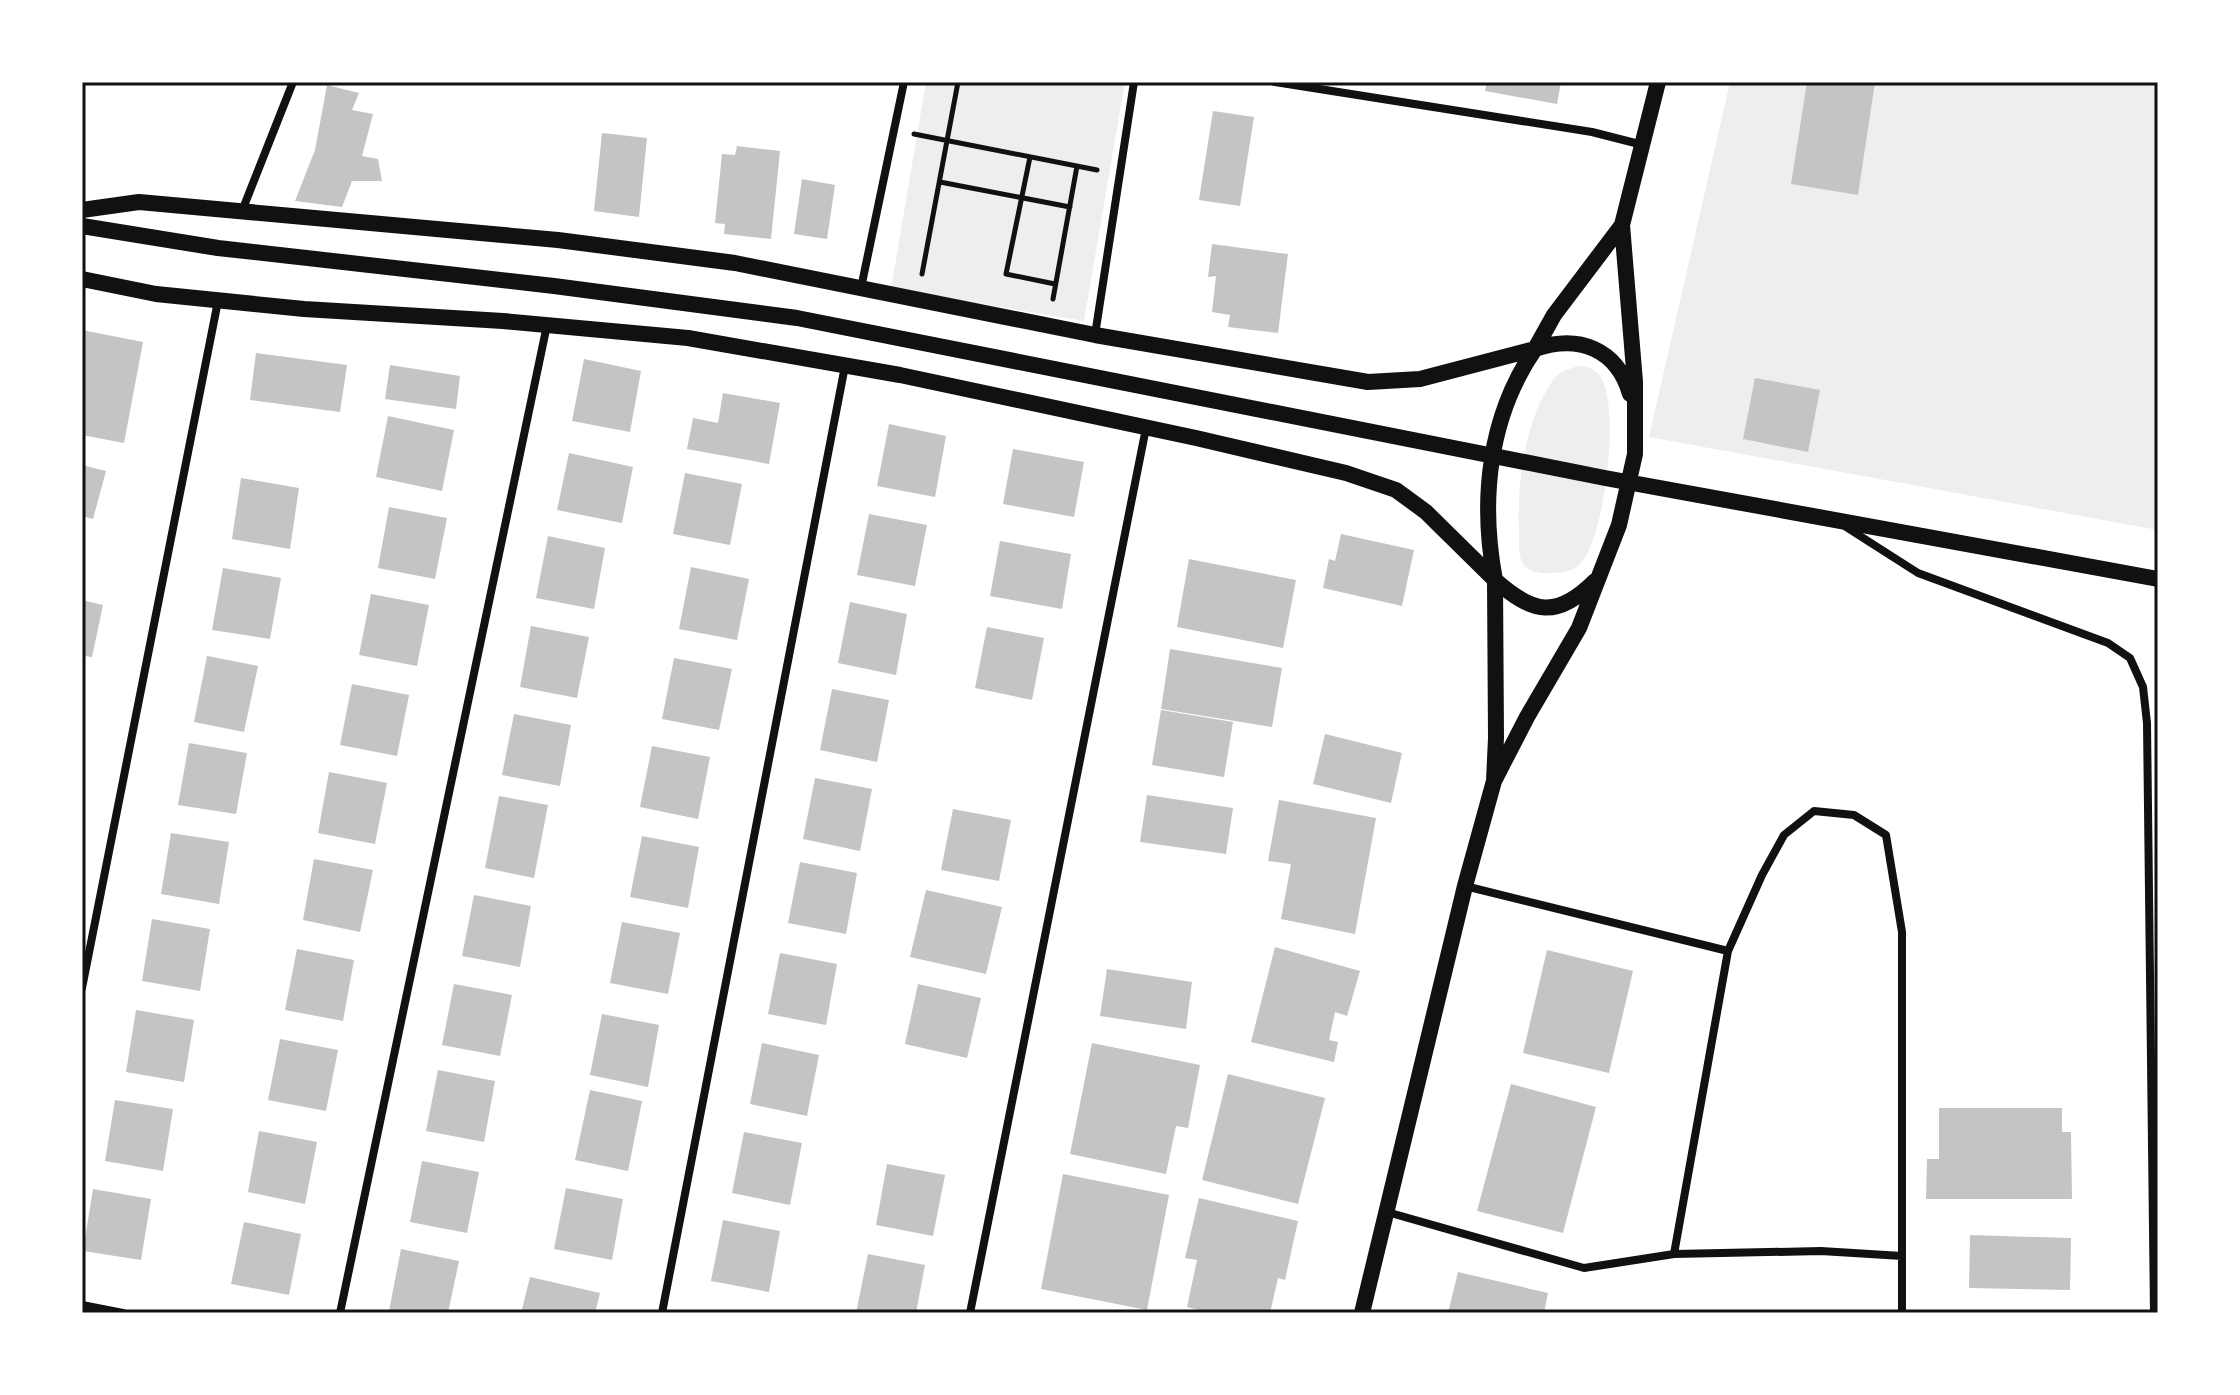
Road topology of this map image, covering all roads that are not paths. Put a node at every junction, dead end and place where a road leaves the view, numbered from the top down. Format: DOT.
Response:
graph roads {
  1 [pos="293,82"];
  2 [pos="904,82"];
  3 [pos="1134,82"];
  4 [pos="1275,82"];
  5 [pos="1658,82"];
  6 [pos="1643,145"];
  7 [pos="82,210"];
  8 [pos="241,212"];
  9 [pos="1622,225"];
  10 [pos="82,226"];
  11 [pos="82,279"];
  12 [pos="861,288"];
  13 [pos="218,300"];
  14 [pos="547,325"];
  15 [pos="1095,335"];
  16 [pos="1535,349"];
  17 [pos="845,366"];
  18 [pos="1635,411"];
  19 [pos="1146,428"];
  20 [pos="1831,518"];
  21 [pos="1599,577"];
  22 [pos="2158,579"];
  23 [pos="1495,580"];
  24 [pos="1494,781"];
  25 [pos="1465,886"];
  26 [pos="1728,951"];
  27 [pos="82,988"];
  28 [pos="1387,1212"];
  29 [pos="1674,1254"];
  30 [pos="1902,1256"];
  31 [pos="82,1305"];
  32 [pos="123,1313"];
  33 [pos="340,1313"];
  34 [pos="662,1313"];
  35 [pos="970,1313"];
  36 [pos="1362,1313"];
  37 [pos="1902,1313"];
  38 [pos="2154,1313"];
  1 -- 8 [label="street"];
  2 -- 12 [label="street"];
  3 -- 15 [label="street"];
  4 -- 6 [label="street"];
  5 -- 6 [label="main road"];
  6 -- 9 [label="main road"];
  7 -- 8 [label="main road"];
  8 -- 12 [label="main road"];
  9 -- 16 [label="main road"];
  9 -- 18 [label="main road"];
  10 -- 20 [label="main road"];
  11 -- 13 [label="main road"];
  12 -- 15 [label="main road"];
  13 -- 14 [label="main road"];
  13 -- 27 [label="street"];
  14 -- 17 [label="main road"];
  14 -- 33 [label="street"];
  15 -- 16 [label="main road"];
  16 -- 18 [label="main road"];
  16 -- 23 [label="main road"];
  17 -- 19 [label="main road"];
  17 -- 34 [label="street"];
  18 -- 21 [label="main road"];
  19 -- 23 [label="main road"];
  19 -- 35 [label="street"];
  20 -- 22 [label="main road"];
  20 -- 38 [label="street"];
  21 -- 23 [label="main road"];
  21 -- 24 [label="main road"];
  23 -- 24 [label="main road"];
  24 -- 25 [label="main road"];
  25 -- 26 [label="street"];
  25 -- 28 [label="main road"];
  26 -- 29 [label="street"];
  26 -- 30 [label="street"];
  28 -- 29 [label="street"];
  28 -- 36 [label="main road"];
  29 -- 30 [label="street"];
  30 -- 37 [label="street"];
  31 -- 32 [label="street"];
}
